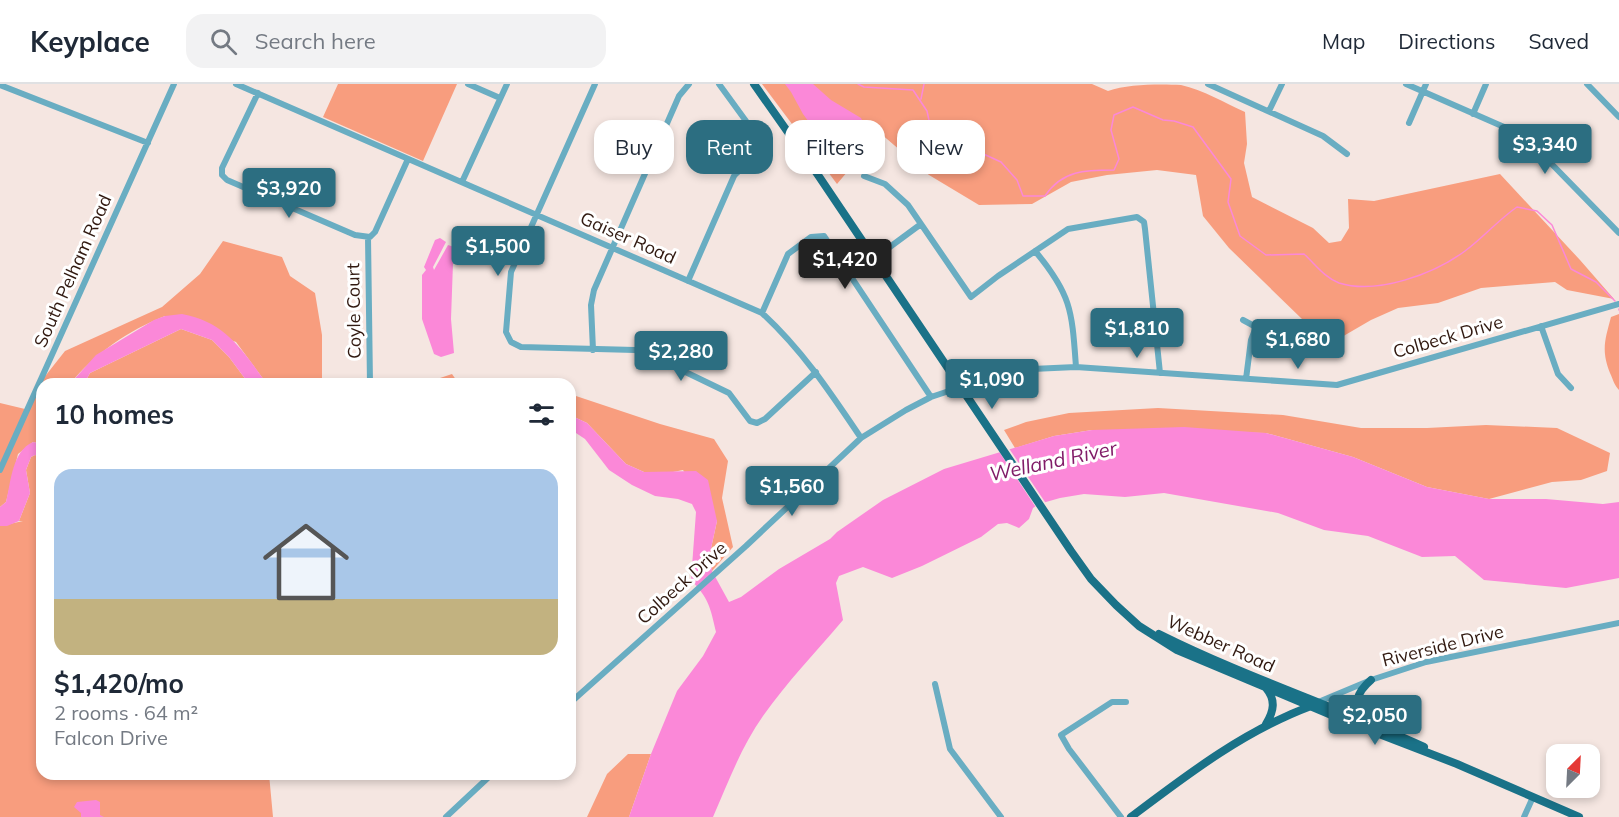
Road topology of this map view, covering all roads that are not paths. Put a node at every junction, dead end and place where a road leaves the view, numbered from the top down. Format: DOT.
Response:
graph roads {
  1 [pos="0,84"];
  2 [pos="174,84"];
  3 [pos="236,84"];
  4 [pos="468,84"];
  5 [pos="507,84"];
  6 [pos="595,84"];
  7 [pos="689,84"];
  8 [pos="719,84"];
  9 [pos="754,84"];
  10 [pos="1208,84"];
  11 [pos="1282,84"];
  12 [pos="1406,84"];
  13 [pos="1426,84"];
  14 [pos="1486,84"];
  15 [pos="1587,84"];
  16 [pos="1423,92"];
  17 [pos="258,93"];
  18 [pos="500,98"];
  19 [pos="1269,111"];
  20 [pos="1473,114"];
  21 [pos="1619,117"];
  22 [pos="1409,123"];
  23 [pos="148,142"];
  24 [pos="1347,154"];
  25 [pos="408,159"];
  26 [pos="864,176"];
  27 [pos="462,182"];
  28 [pos="537,215"];
  29 [pos="921,224"];
  30 [pos="1619,233"];
  31 [pos="368,237"];
  32 [pos="613,248"];
  33 [pos="1035,251"];
  34 [pos="874,258"];
  35 [pos="688,281"];
  36 [pos="1619,304"];
  37 [pos="762,313"];
  38 [pos="1243,320"];
  39 [pos="1541,326"];
  40 [pos="593,350"];
  41 [pos="1076,367"];
  42 [pos="1032,369"];
  43 [pos="816,372"];
  44 [pos="1160,373"];
  45 [pos="42,378"];
  46 [pos="370,378"];
  47 [pos="1246,379"];
  48 [pos="961,387"];
  49 [pos="1571,388"];
  50 [pos="36,390"];
  51 [pos="931,398"];
  52 [pos="861,438"];
  53 [pos="0,470"];
  54 [pos="1116,605"];
  55 [pos="1619,623"];
  56 [pos="1371,680"];
  57 [pos="935,684"];
  58 [pos="1263,686"];
  59 [pos="576,698"];
  60 [pos="1126,702"];
  61 [pos="1314,704"];
  62 [pos="1372,723"];
  63 [pos="1266,725"];
  64 [pos="1449,761"];
  65 [pos="486,780"];
  66 [pos="1533,797"];
  67 [pos="446,817"];
  68 [pos="1001,817"];
  69 [pos="1121,817"];
  70 [pos="1131,817"];
  71 [pos="1524,817"];
  72 [pos="1579,817"];
  1 -- 23 [label="street"];
  2 -- 23 [label="street, South Pelham Road"];
  3 -- 17 [label="street, Gaiser Road"];
  4 -- 18 [label="street"];
  5 -- 18 [label="street"];
  6 -- 28 [label="street"];
  7 -- 32 [label="street"];
  8 -- 35 [label="street"];
  9 -- 34 [label="main road, Webber Road"];
  10 -- 19 [label="street"];
  11 -- 19 [label="street"];
  12 -- 16 [label="street"];
  13 -- 16 [label="street"];
  14 -- 20 [label="street"];
  15 -- 21 [label="street"];
  16 -- 20 [label="street"];
  16 -- 22 [label="street"];
  17 -- 25 [label="street, Gaiser Road"];
  17 -- 31 [label="street"];
  18 -- 27 [label="street"];
  19 -- 24 [label="street"];
  20 -- 30 [label="street"];
  23 -- 45 [label="street, South Pelham Road"];
  25 -- 27 [label="street, Gaiser Road"];
  25 -- 31 [label="street"];
  26 -- 29 [label="street"];
  27 -- 28 [label="street, Gaiser Road"];
  28 -- 32 [label="street, Gaiser Road"];
  28 -- 40 [label="street"];
  29 -- 33 [label="street"];
  29 -- 34 [label="street"];
  31 -- 46 [label="street, Coyle Court"];
  32 -- 35 [label="street, Gaiser Road"];
  32 -- 40 [label="street"];
  33 -- 41 [label="street"];
  33 -- 44 [label="street"];
  34 -- 48 [label="main road, Webber Road"];
  35 -- 37 [label="street, Gaiser Road"];
  36 -- 39 [label="street, Colbeck Drive"];
  37 -- 43 [label="street, Gaiser Road"];
  37 -- 51 [label="street"];
  38 -- 47 [label="street"];
  39 -- 47 [label="street, Colbeck Drive"];
  39 -- 49 [label="street"];
  40 -- 43 [label="street"];
  41 -- 42 [label="street, Colbeck Drive"];
  41 -- 44 [label="street, Colbeck Drive"];
  43 -- 52 [label="street, Gaiser Road"];
  44 -- 47 [label="street, Colbeck Drive"];
  48 -- 51 [label="street, Colbeck Drive"];
  48 -- 54 [label="main road, Webber Road"];
  50 -- 53 [label="street, South Pelham Road"];
  51 -- 52 [label="street, Colbeck Drive"];
  52 -- 59 [label="street, Colbeck Drive"];
  54 -- 58 [label="main road, Webber Road"];
  54 -- 61 [label="main road, Webber Road"];
  55 -- 56 [label="street, Riverside Drive"];
  56 -- 61 [label="street, Riverside Drive"];
  56 -- 62 [label="main road"];
  57 -- 68 [label="street"];
  58 -- 61 [label="main road, Webber Road"];
  58 -- 63 [label="main road"];
  60 -- 69 [label="street"];
  61 -- 62 [label="main road"];
  61 -- 63 [label="main road, Riverside Drive"];
  61 -- 64 [label="main road"];
  62 -- 64 [label="main road"];
  63 -- 70 [label="main road, Riverside Drive"];
  64 -- 66 [label="main road"];
  65 -- 67 [label="street"];
  66 -- 71 [label="street"];
  66 -- 72 [label="main road"];
}
